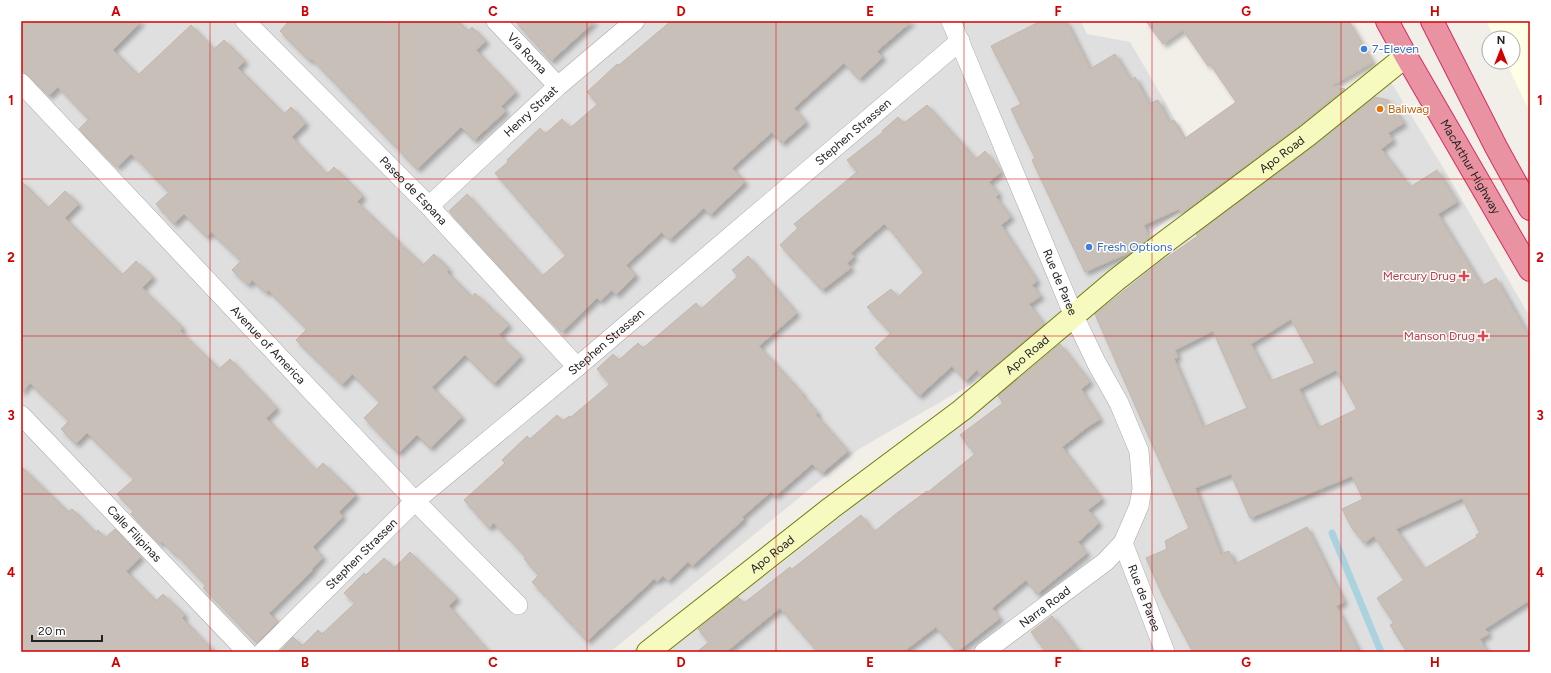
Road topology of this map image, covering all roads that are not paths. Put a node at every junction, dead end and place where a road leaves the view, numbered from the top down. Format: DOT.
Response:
graph roads {
  1 [pos="245,21"];
  2 [pos="496,21"];
  3 [pos="635,21"];
  4 [pos="951,21"];
  5 [pos="1387,21"];
  6 [pos="1432,21"];
  7 [pos="960,41"];
  8 [pos="1406,56"];
  9 [pos="21,83"];
  10 [pos="558,86"];
  11 [pos="429,206"];
  12 [pos="1530,209"];
  13 [pos="1530,270"];
  14 [pos="1074,316"];
  15 [pos="577,367"];
  16 [pos="21,415"];
  17 [pos="415,502"];
  18 [pos="1123,543"];
  19 [pos="1105,562"];
  20 [pos="518,605"];
  21 [pos="247,652"];
  22 [pos="263,652"];
  23 [pos="648,652"];
  24 [pos="984,652"];
  25 [pos="1165,652"];
  1 -- 11 [label="street, Paseo de Espana"];
  2 -- 10 [label="street, Via Roma"];
  3 -- 10 [label="street, Henry Straat"];
  4 -- 7 [label="street, Rue de Paree"];
  5 -- 8 [label="highway, MacArthur Highway"];
  6 -- 12 [label="highway"];
  7 -- 14 [label="street, Rue de Paree"];
  7 -- 15 [label="street, Stephen Strassen"];
  8 -- 13 [label="highway, MacArthur Highway"];
  8 -- 14 [label="street, Apo Road"];
  9 -- 17 [label="street, Avenue of America"];
  10 -- 11 [label="street, Henry Straat"];
  11 -- 15 [label="street, Paseo de Espana"];
  14 -- 18 [label="street, Rue de Paree"];
  14 -- 23 [label="street, Apo Road"];
  15 -- 17 [label="street, Stephen Strassen"];
  16 -- 21 [label="street, Calle Filipinas"];
  17 -- 20 [label="street, Avenue of America"];
  17 -- 22 [label="street, Stephen Strassen"];
  18 -- 19 [label="street, Rue de Paree"];
  18 -- 25 [label="street, Rue de Paree"];
  19 -- 24 [label="street, Narra Road"];
}
